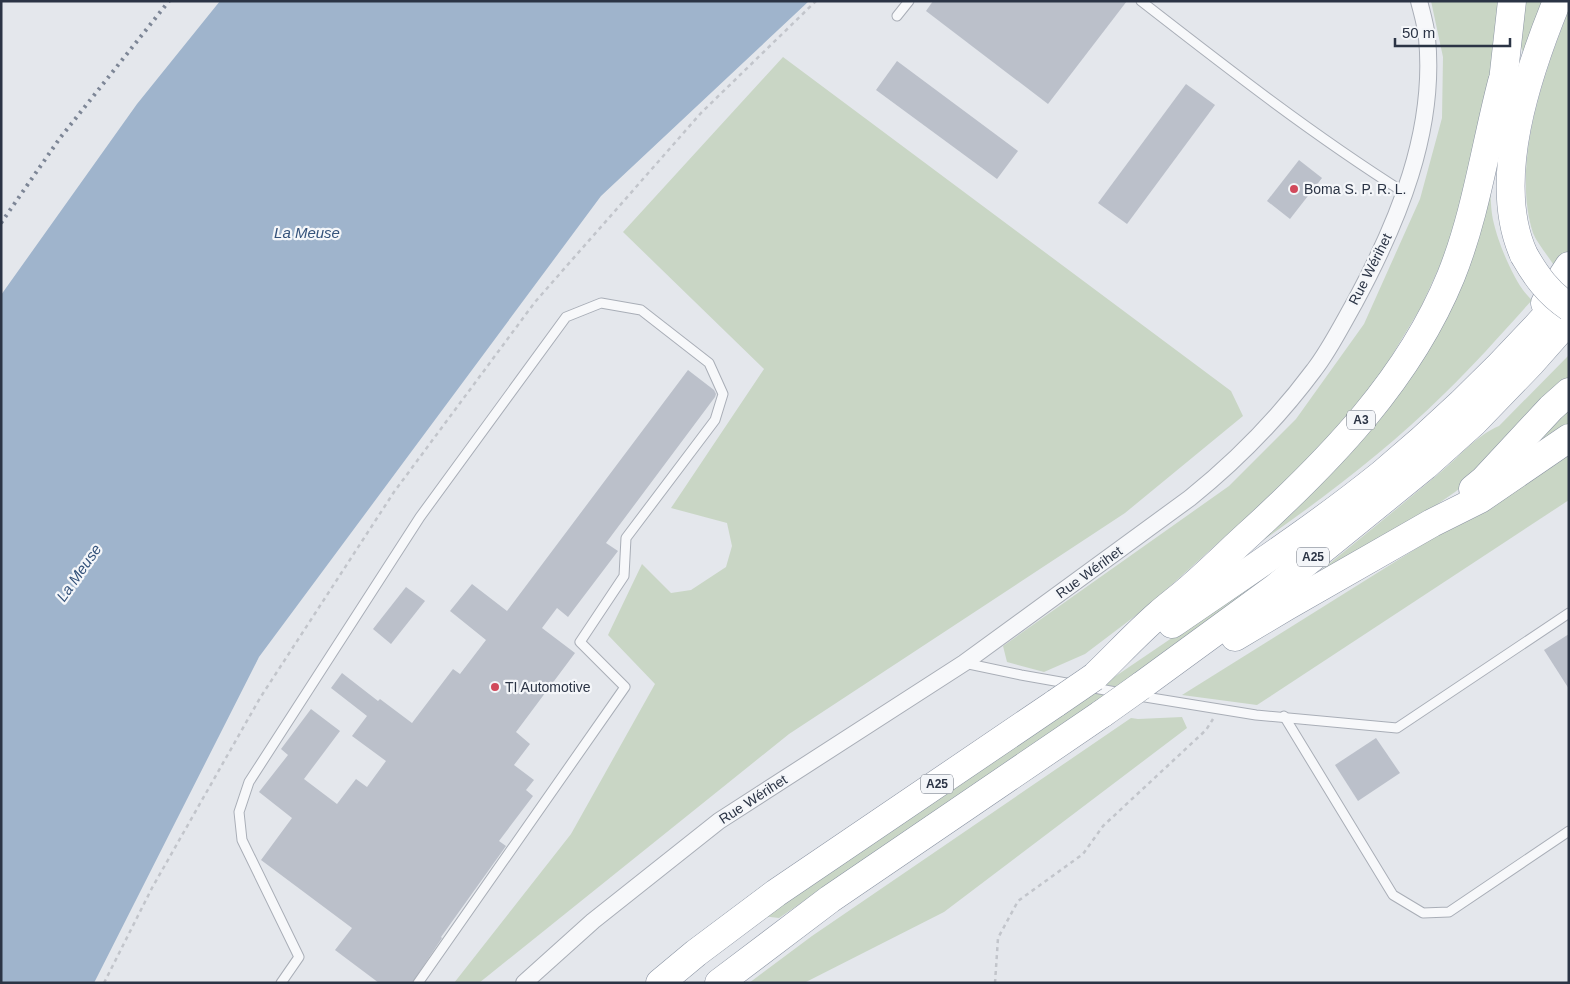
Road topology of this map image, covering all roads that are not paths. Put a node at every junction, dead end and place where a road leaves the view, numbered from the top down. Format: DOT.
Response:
graph roads {
  1 [pos="909,1"];
  2 [pos="1141,1"];
  3 [pos="1419,1"];
  4 [pos="1512,1"];
  5 [pos="1557,1"];
  6 [pos="897,16"];
  7 [pos="1502,82"];
  8 [pos="1405,193"];
  9 [pos="1520,247"];
  10 [pos="1569,266"];
  11 [pos="1569,290"];
  12 [pos="1569,307"];
  13 [pos="1569,320"];
  14 [pos="1511,354"];
  15 [pos="1569,392"];
  16 [pos="1569,438"];
  17 [pos="1432,523"];
  18 [pos="1569,613"];
  19 [pos="964,662"];
  20 [pos="1094,677"];
  21 [pos="1143,685"];
  22 [pos="1284,716"];
  23 [pos="1569,831"];
  24 [pos="282,982"];
  25 [pos="418,983"];
  26 [pos="524,983"];
  27 [pos="660,983"];
  28 [pos="719,983"];
  1 -- 6 [label="lane"];
  2 -- 8 [label="lane"];
  3 -- 8 [label="street, Rue Wérihet"];
  4 -- 7 [label="highway, A3"];
  5 -- 9 [label="highway, A3"];
  7 -- 9 [label="highway, A3"];
  7 -- 20 [label="highway, A3"];
  8 -- 19 [label="street, Rue Wérihet"];
  9 -- 12 [label="highway, A3, bridge"];
  10 -- 14 [label="highway"];
  11 -- 14 [label="highway, A25"];
  13 -- 21 [label="highway, A25"];
  14 -- 20 [label="highway, A25"];
  15 -- 17 [label="highway"];
  16 -- 17 [label="highway"];
  17 -- 21 [label="highway"];
  18 -- 22 [label="lane"];
  19 -- 22 [label="lane"];
  19 -- 26 [label="street, Rue Wérihet"];
  20 -- 27 [label="highway, A25, bridge"];
  21 -- 28 [label="highway, A25, bridge"];
  22 -- 23 [label="lane"];
  24 -- 25 [label="lane"];
}
